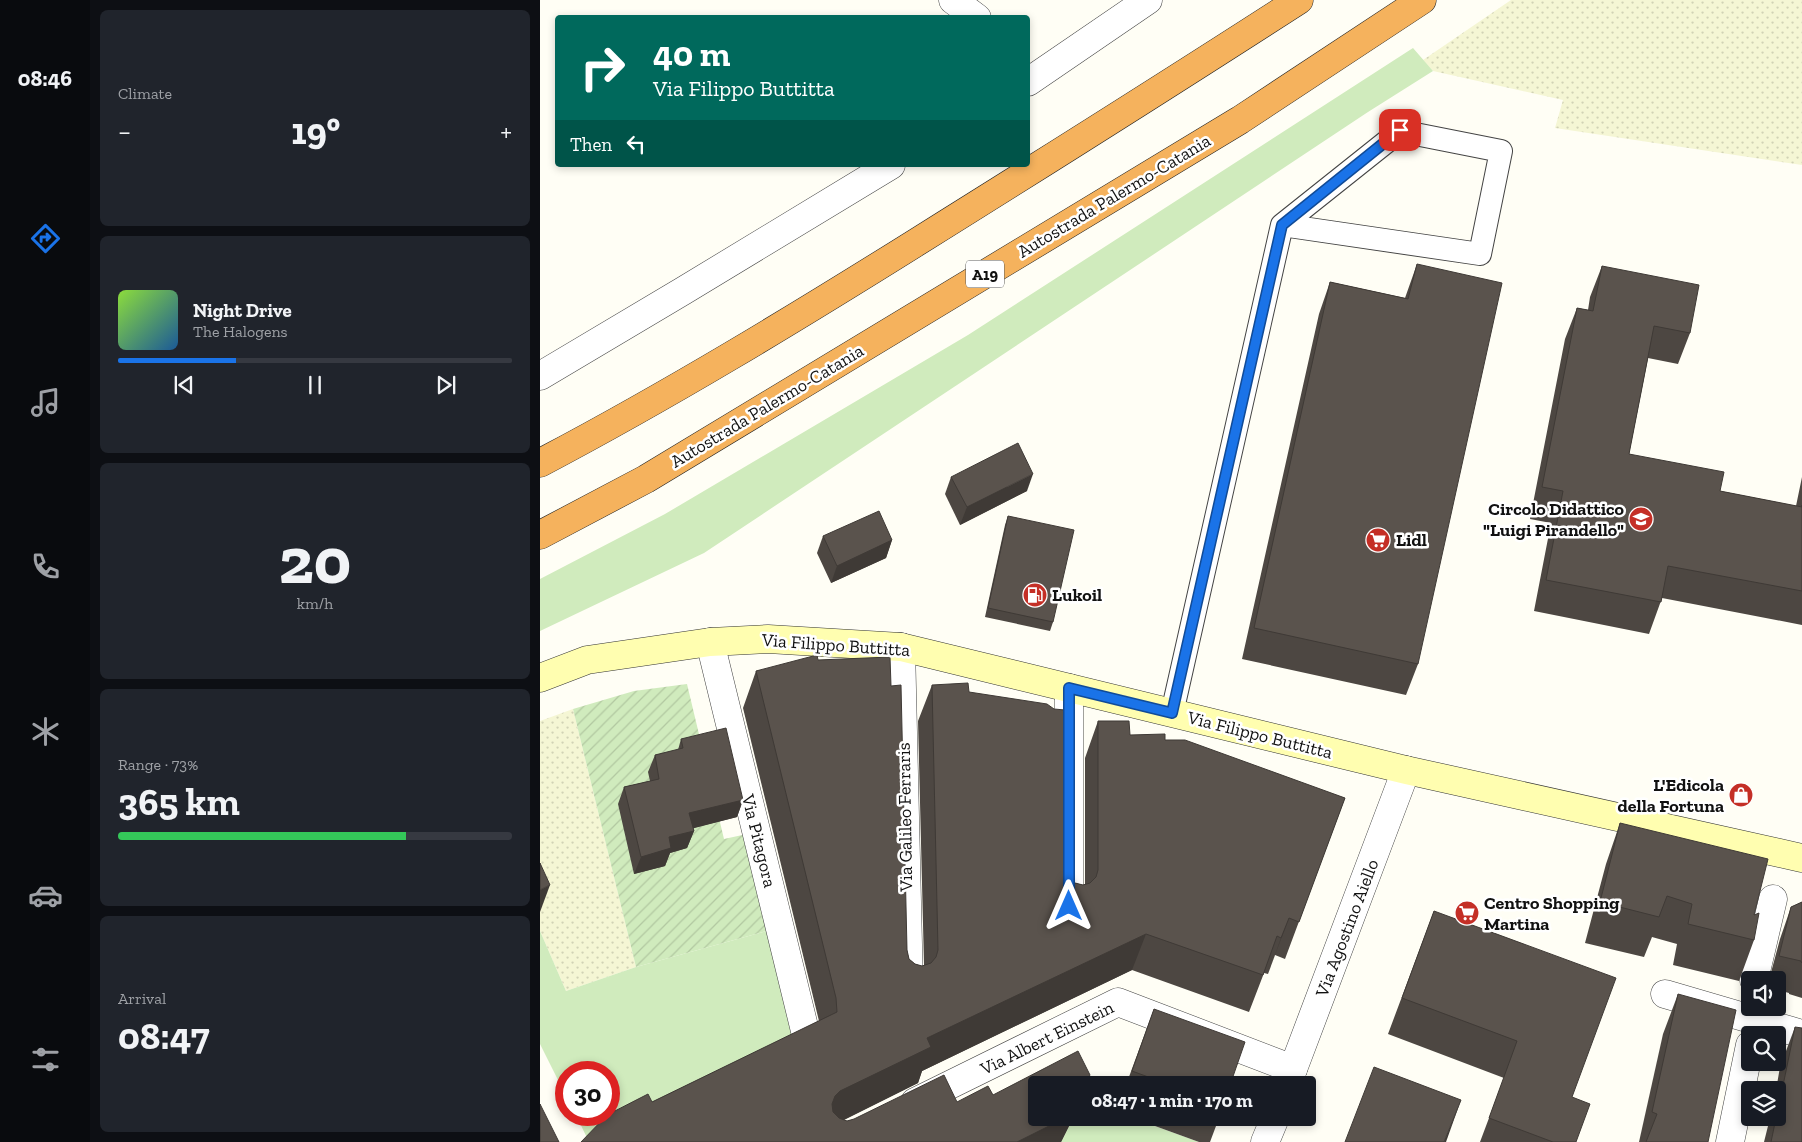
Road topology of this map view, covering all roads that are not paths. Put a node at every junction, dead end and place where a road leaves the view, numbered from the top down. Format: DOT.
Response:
graph roads {
  1 [pos="953,0"];
  2 [pos="1148,0"];
  3 [pos="1298,0"];
  4 [pos="1422,0"];
  5 [pos="973,15"];
  6 [pos="1034,69"];
  7 [pos="888,167"];
  8 [pos="1282,225"];
  9 [pos="540,376"];
  10 [pos="540,463"];
  11 [pos="540,535"];
  12 [pos="710,642"];
  13 [pos="901,647"];
  14 [pos="540,678"];
  15 [pos="1069,688"];
  16 [pos="1172,713"];
  17 [pos="1406,770"];
  18 [pos="1802,858"];
  19 [pos="1773,899"];
  20 [pos="1069,906"];
  21 [pos="1756,971"];
  22 [pos="909,987"];
  23 [pos="1665,994"];
  24 [pos="1751,1023"];
  25 [pos="1802,1034"];
  26 [pos="807,1040"];
  27 [pos="1288,1076"];
  28 [pos="1290,1076"];
  29 [pos="896,1112"];
  30 [pos="1272,1126"];
  31 [pos="1266,1142"];
  32 [pos="1730,1142"];
  1 -- 5 [label="street"];
  2 -- 6 [label="street"];
  3 -- 10 [label="highway"];
  4 -- 11 [label="highway, Autostrada Palermo-Catania / A19"];
  7 -- 9 [label="street"];
  8 -- 8 [label="lane"];
  8 -- 16 [label="lane"];
  12 -- 13 [label="main road, Via Filippo Buttitta"];
  12 -- 14 [label="main road, Via Filippo Buttitta"];
  12 -- 26 [label="street, Via Pitagora"];
  13 -- 15 [label="main road, Via Filippo Buttitta"];
  13 -- 22 [label="street, Via Galileo Ferraris"];
  15 -- 16 [label="main road, Via Filippo Buttitta"];
  15 -- 20 [label="street"];
  16 -- 17 [label="main road, Via Filippo Buttitta"];
  17 -- 18 [label="main road, Via Filippo Buttitta"];
  17 -- 28 [label="street, Via Agostino Aiello"];
  19 -- 21 [label="street"];
  23 -- 24 [label="street"];
  24 -- 25 [label="street"];
  24 -- 32 [label="street"];
  27 -- 29 [label="street, Via Albert Einstein"];
  30 -- 31 [label="street"];
}
